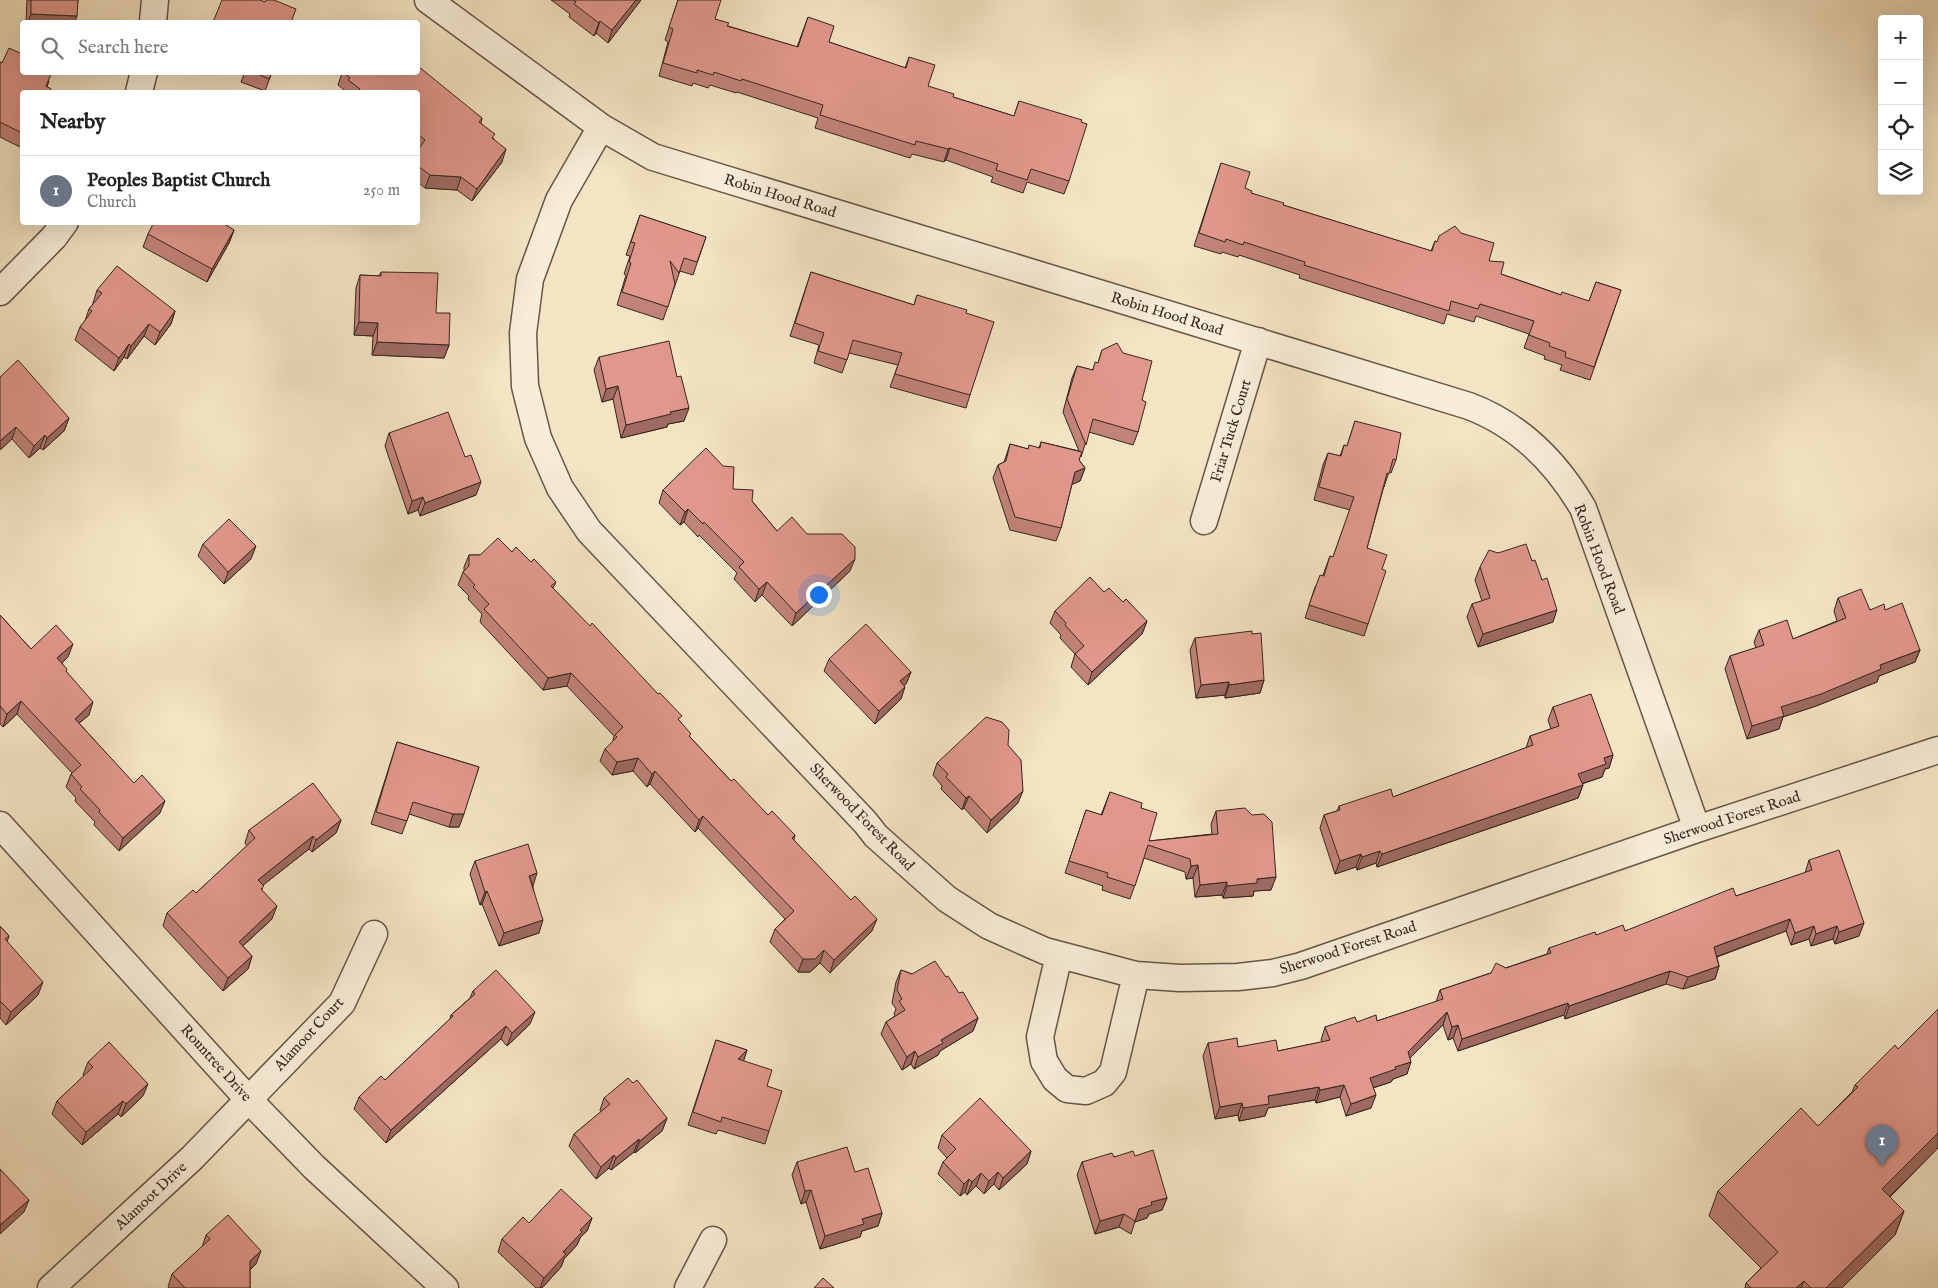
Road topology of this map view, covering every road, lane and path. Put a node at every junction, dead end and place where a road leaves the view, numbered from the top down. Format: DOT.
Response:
graph roads {
  1 [pos="155,0"];
  2 [pos="428,0"];
  3 [pos="153,20"];
  4 [pos="143,75"];
  5 [pos="140,90"];
  6 [pos="601,127"];
  7 [pos="63,225"];
  8 [pos="0,292"];
  9 [pos="1258,341"];
  10 [pos="1204,521"];
  11 [pos="1938,750"];
  12 [pos="0,825"];
  13 [pos="1697,829"];
  14 [pos="374,934"];
  15 [pos="1059,955"];
  16 [pos="1136,975"];
  17 [pos="248,1099"];
  18 [pos="714,1240"];
  19 [pos="51,1288"];
  20 [pos="445,1288"];
  21 [pos="688,1288"];
  1 -- 3 [label="street"];
  2 -- 6 [label="street, Robin Hood Road"];
  4 -- 5 [label="street"];
  6 -- 9 [label="street, Robin Hood Road"];
  6 -- 15 [label="street, Sherwood Forest Road"];
  7 -- 8 [label="street"];
  9 -- 10 [label="street, Friar Tuck Court"];
  9 -- 13 [label="street, Robin Hood Road"];
  11 -- 13 [label="street, Sherwood Forest Road"];
  12 -- 17 [label="street, Rountree Drive"];
  13 -- 16 [label="street, Sherwood Forest Road"];
  14 -- 17 [label="street, Alamoot Court"];
  15 -- 16 [label="street, Sherwood Forest Road"];
  15 -- 16 [label="street"];
  17 -- 19 [label="street, Alamoot Drive"];
  17 -- 20 [label="street, Rountree Drive"];
  18 -- 21 [label="street"];
}
